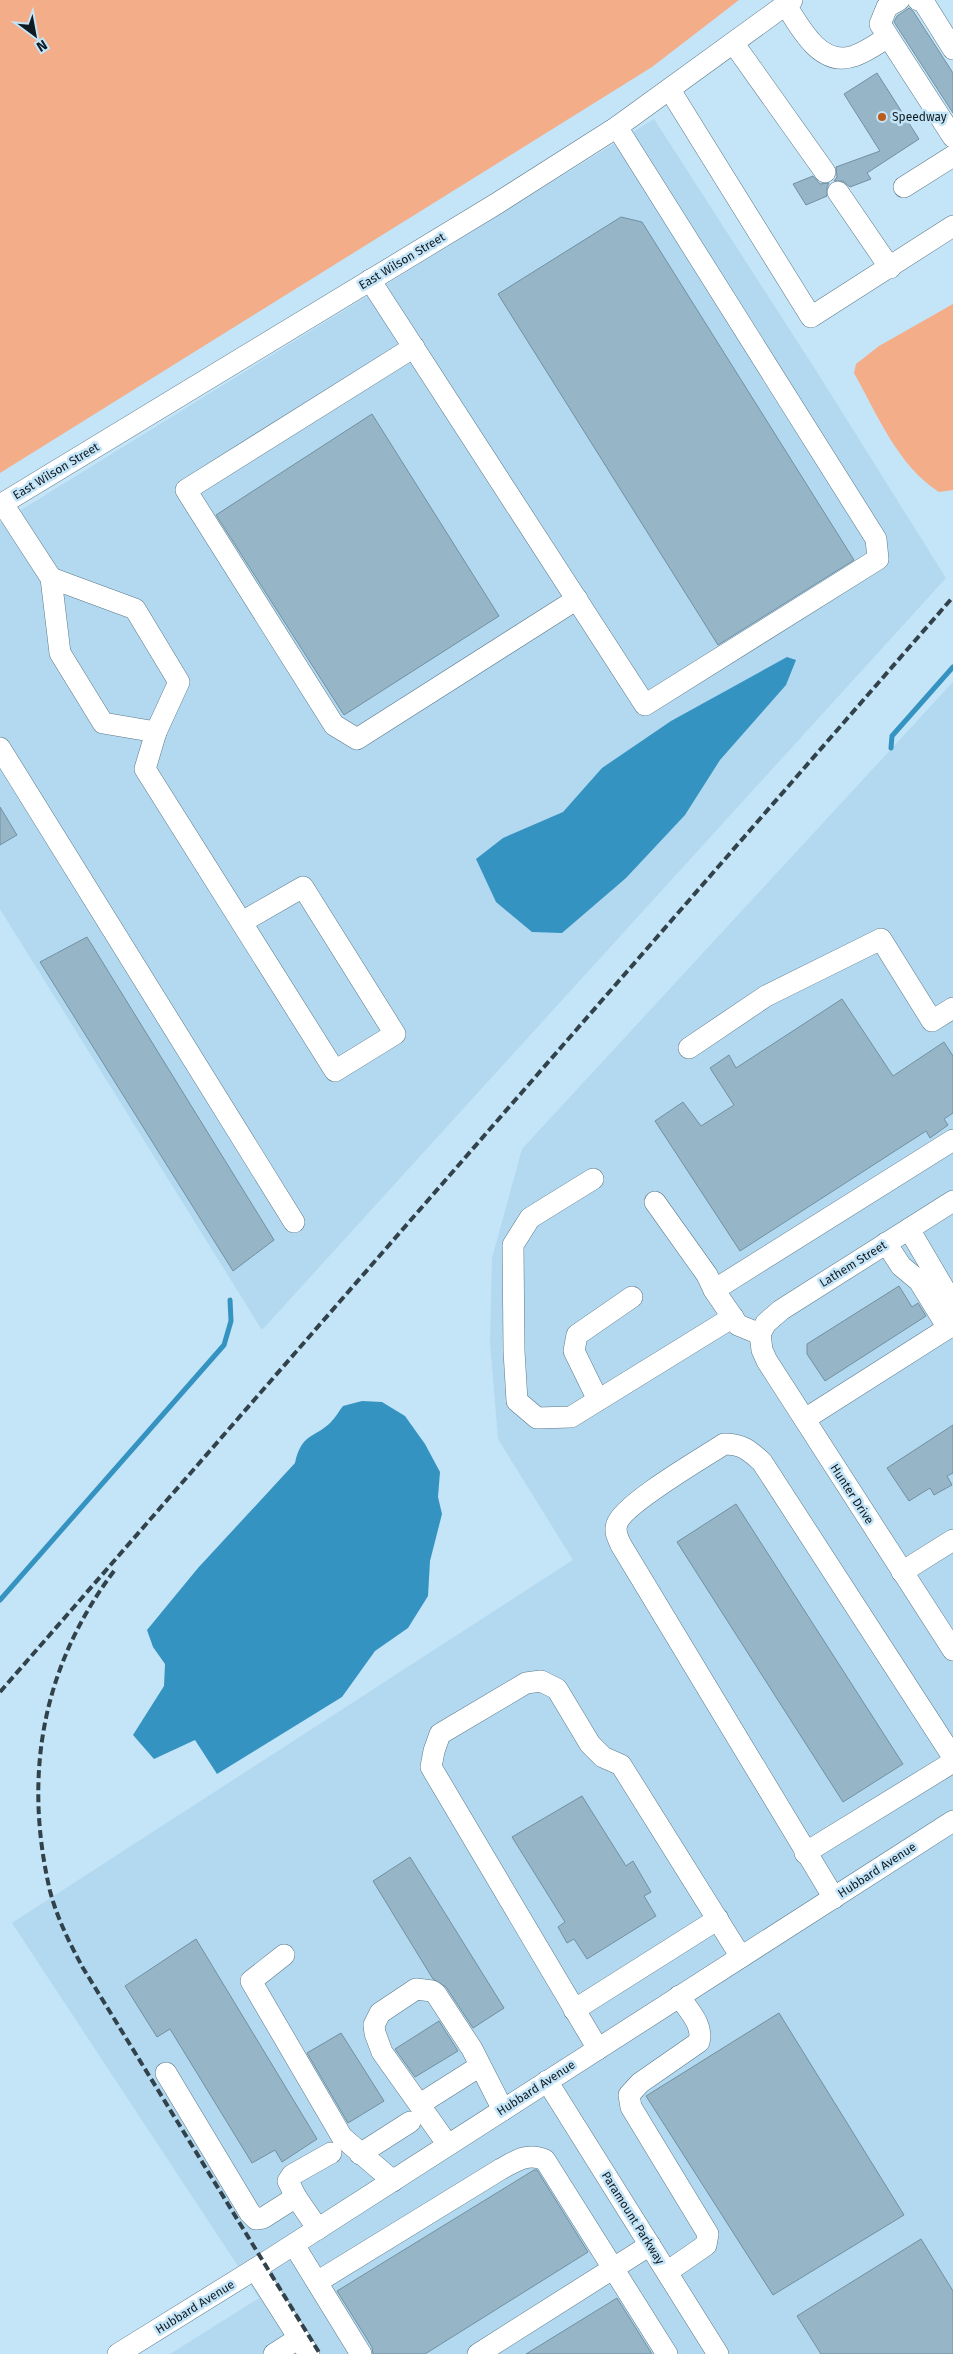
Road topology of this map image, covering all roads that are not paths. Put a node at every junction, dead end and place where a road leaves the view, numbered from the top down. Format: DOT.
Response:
graph roads {
  1 [pos="899,0"];
  2 [pos="918,0"];
  3 [pos="789,3"];
  4 [pos="888,38"];
  5 [pos="734,44"];
  6 [pos="953,49"];
  7 [pos="670,90"];
  8 [pos="617,127"];
  9 [pos="953,137"];
  10 [pos="953,156"];
  11 [pos="825,172"];
  12 [pos="904,188"];
  13 [pos="838,192"];
  14 [pos="953,226"];
  15 [pos="890,268"];
  16 [pos="370,280"];
  17 [pos="414,347"];
  18 [pos="2,504"];
  19 [pos="51,578"];
  20 [pos="577,599"];
  21 [pos="156,732"];
  22 [pos="0,748"];
  23 [pos="242,922"];
  24 [pos="953,1008"];
  25 [pos="689,1048"];
  26 [pos="953,1140"];
  27 [pos="593,1179"];
  28 [pos="953,1201"];
  29 [pos="655,1202"];
  30 [pos="294,1222"];
  31 [pos="909,1229"];
  32 [pos="886,1243"];
  33 [pos="714,1290"];
  34 [pos="632,1298"];
  35 [pos="953,1304"];
  36 [pos="733,1318"];
  37 [pos="951,1323"];
  38 [pos="760,1334"];
  39 [pos="598,1400"];
  40 [pos="805,1419"];
  41 [pos="950,1549"];
  42 [pos="902,1572"];
  43 [pos="953,1650"];
  44 [pos="953,1757"];
  45 [pos="953,1762"];
  46 [pos="953,1821"];
  47 [pos="806,1853"];
  48 [pos="834,1898"];
  49 [pos="718,1919"];
  50 [pos="284,1956"];
  51 [pos="741,1957"];
  52 [pos="679,1996"];
  53 [pos="574,2010"];
  54 [pos="598,2048"];
  55 [pos="480,2066"];
  56 [pos="166,2073"];
  57 [pos="547,2081"];
  58 [pos="503,2110"];
  59 [pos="415,2113"];
  60 [pos="448,2145"];
  61 [pos="331,2153"];
  62 [pos="360,2154"];
  63 [pos="393,2181"];
  64 [pos="296,2198"];
  65 [pos="318,2229"];
  66 [pos="294,2245"];
  67 [pos="650,2245"];
  68 [pos="256,2269"];
  69 [pos="613,2269"];
  70 [pos="667,2272"];
  71 [pos="317,2282"];
  72 [pos="304,2346"];
  73 [pos="118,2354"];
  74 [pos="274,2354"];
  75 [pos="361,2354"];
  76 [pos="478,2354"];
  77 [pos="667,2354"];
  78 [pos="718,2354"];
  1 -- 4 [label="street"];
  2 -- 6 [label="street"];
  3 -- 4 [label="street"];
  3 -- 5 [label="street, East Wilson Street"];
  4 -- 9 [label="street"];
  5 -- 7 [label="street, East Wilson Street"];
  5 -- 11 [label="street"];
  7 -- 8 [label="street, East Wilson Street"];
  7 -- 15 [label="street"];
  8 -- 16 [label="street, East Wilson Street"];
  8 -- 20 [label="street"];
  10 -- 12 [label="street"];
  13 -- 15 [label="street"];
  14 -- 15 [label="street"];
  16 -- 17 [label="street"];
  16 -- 18 [label="street, East Wilson Street"];
  17 -- 20 [label="street"];
  17 -- 20 [label="street"];
  18 -- 19 [label="street"];
  19 -- 21 [label="street"];
  19 -- 21 [label="street"];
  21 -- 23 [label="street"];
  22 -- 30 [label="street"];
  23 -- 23 [label="street"];
  24 -- 25 [label="street"];
  26 -- 33 [label="street"];
  27 -- 39 [label="street"];
  28 -- 31 [label="street, Lathem Street"];
  29 -- 33 [label="street"];
  31 -- 32 [label="street, Lathem Street"];
  31 -- 35 [label="street"];
  32 -- 37 [label="street"];
  32 -- 38 [label="street, Lathem Street"];
  33 -- 36 [label="street"];
  34 -- 39 [label="street"];
  36 -- 38 [label="street"];
  36 -- 39 [label="street"];
  37 -- 40 [label="street"];
  38 -- 40 [label="street, Hunter Drive"];
  40 -- 42 [label="street, Hunter Drive"];
  41 -- 42 [label="street"];
  42 -- 43 [label="street, Hunter Drive"];
  44 -- 47 [label="street"];
  45 -- 47 [label="street"];
  46 -- 48 [label="street, Hubbard Avenue"];
  47 -- 48 [label="street"];
  48 -- 51 [label="street, Hubbard Avenue"];
  49 -- 51 [label="street"];
  49 -- 53 [label="street"];
  49 -- 53 [label="street"];
  50 -- 62 [label="street"];
  51 -- 52 [label="street, Hubbard Avenue"];
  52 -- 54 [label="street, Hubbard Avenue"];
  52 -- 70 [label="street"];
  53 -- 54 [label="street"];
  54 -- 57 [label="street, Hubbard Avenue"];
  55 -- 58 [label="street"];
  55 -- 59 [label="street"];
  55 -- 59 [label="street"];
  56 -- 64 [label="street"];
  57 -- 58 [label="street, Hubbard Avenue"];
  57 -- 67 [label="street, Paramount Parkway"];
  58 -- 60 [label="street, Hubbard Avenue"];
  59 -- 60 [label="street"];
  59 -- 62 [label="street"];
  60 -- 63 [label="street, Hubbard Avenue"];
  61 -- 64 [label="street"];
  62 -- 63 [label="street"];
  63 -- 65 [label="street, Hubbard Avenue"];
  64 -- 65 [label="street"];
  65 -- 66 [label="street, Hubbard Avenue"];
  66 -- 68 [label="street, Hubbard Avenue"];
  66 -- 71 [label="street"];
  67 -- 69 [label="street"];
  67 -- 70 [label="street, Paramount Parkway"];
  68 -- 72 [label="street"];
  68 -- 73 [label="street, Hubbard Avenue"];
  69 -- 71 [label="street"];
  69 -- 76 [label="street"];
  69 -- 77 [label="street"];
  70 -- 78 [label="street, Paramount Parkway"];
  71 -- 75 [label="street"];
  72 -- 74 [label="street"];
}
